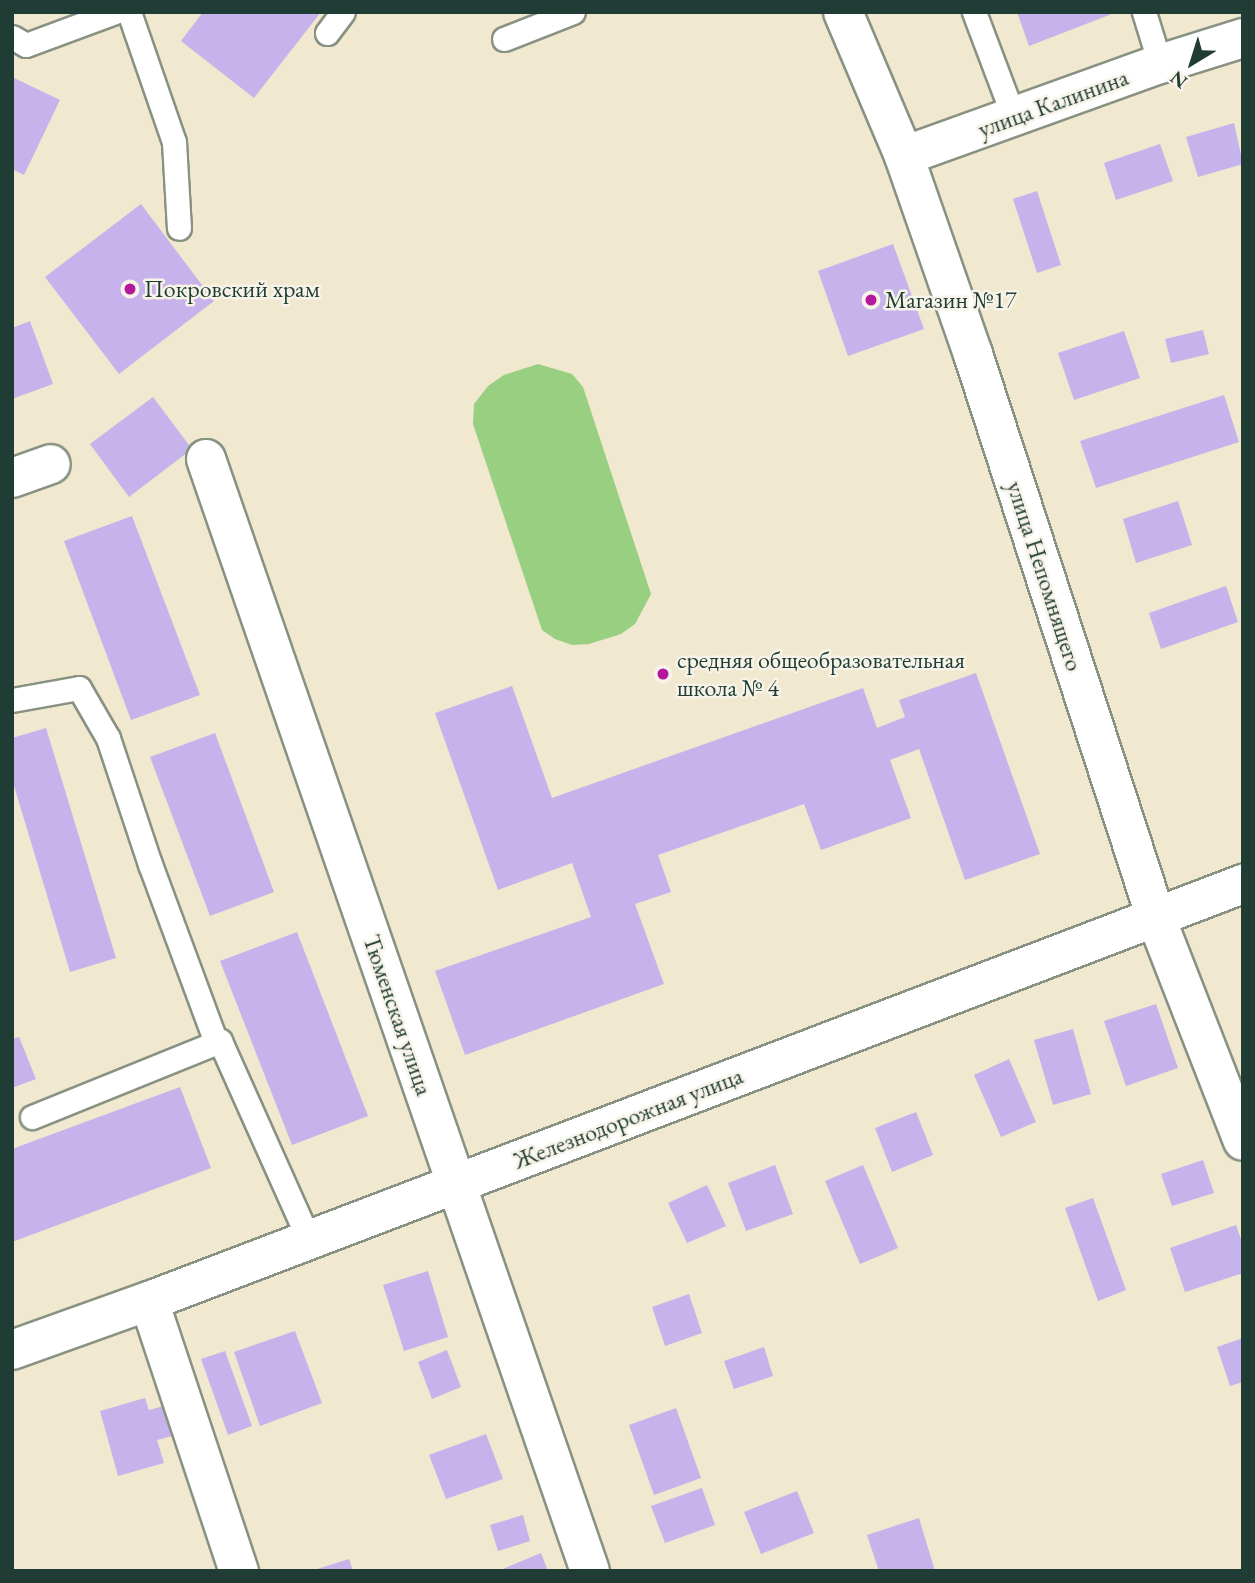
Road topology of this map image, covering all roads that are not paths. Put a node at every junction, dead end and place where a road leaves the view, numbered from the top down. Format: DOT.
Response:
graph roads {
  1 [pos="115,12"];
  2 [pos="129,12"];
  3 [pos="343,12"];
  4 [pos="573,12"];
  5 [pos="843,12"];
  6 [pos="974,12"];
  7 [pos="1144,12"];
  8 [pos="327,33"];
  9 [pos="12,37"];
  10 [pos="1243,38"];
  11 [pos="504,39"];
  12 [pos="1160,64"];
  13 [pos="1014,118"];
  14 [pos="904,156"];
  15 [pos="179,228"];
  16 [pos="206,459"];
  17 [pos="51,464"];
  18 [pos="12,478"];
  19 [pos="12,700"];
  20 [pos="1243,884"];
  21 [pos="1156,918"];
  22 [pos="216,1042"];
  23 [pos="32,1117"];
  24 [pos="1243,1141"];
  25 [pos="456,1184"];
  26 [pos="309,1240"];
  27 [pos="149,1301"];
  28 [pos="12,1350"];
  29 [pos="239,1571"];
  30 [pos="590,1571"];
  1 -- 9 [label="lane"];
  2 -- 15 [label="lane"];
  3 -- 8 [label="lane"];
  4 -- 11 [label="lane"];
  5 -- 14 [label="street, улица Непомнящего"];
  6 -- 13 [label="lane"];
  7 -- 12 [label="lane"];
  10 -- 12 [label="street, улица Калинина"];
  12 -- 13 [label="street, улица Калинина"];
  13 -- 14 [label="street, улица Калинина"];
  14 -- 21 [label="street, улица Непомнящего"];
  16 -- 25 [label="street, Тюменская улица"];
  17 -- 18 [label="street"];
  19 -- 22 [label="lane"];
  20 -- 21 [label="street, Железнодорожная улица"];
  21 -- 24 [label="street, улица Непомнящего"];
  21 -- 25 [label="street, Железнодорожная улица"];
  22 -- 23 [label="lane"];
  22 -- 26 [label="lane"];
  25 -- 26 [label="street, Железнодорожная улица"];
  25 -- 30 [label="street, Тюменская улица"];
  26 -- 27 [label="street, Железнодорожная улица"];
  27 -- 28 [label="street, Железнодорожная улица"];
  27 -- 29 [label="street"];
}
